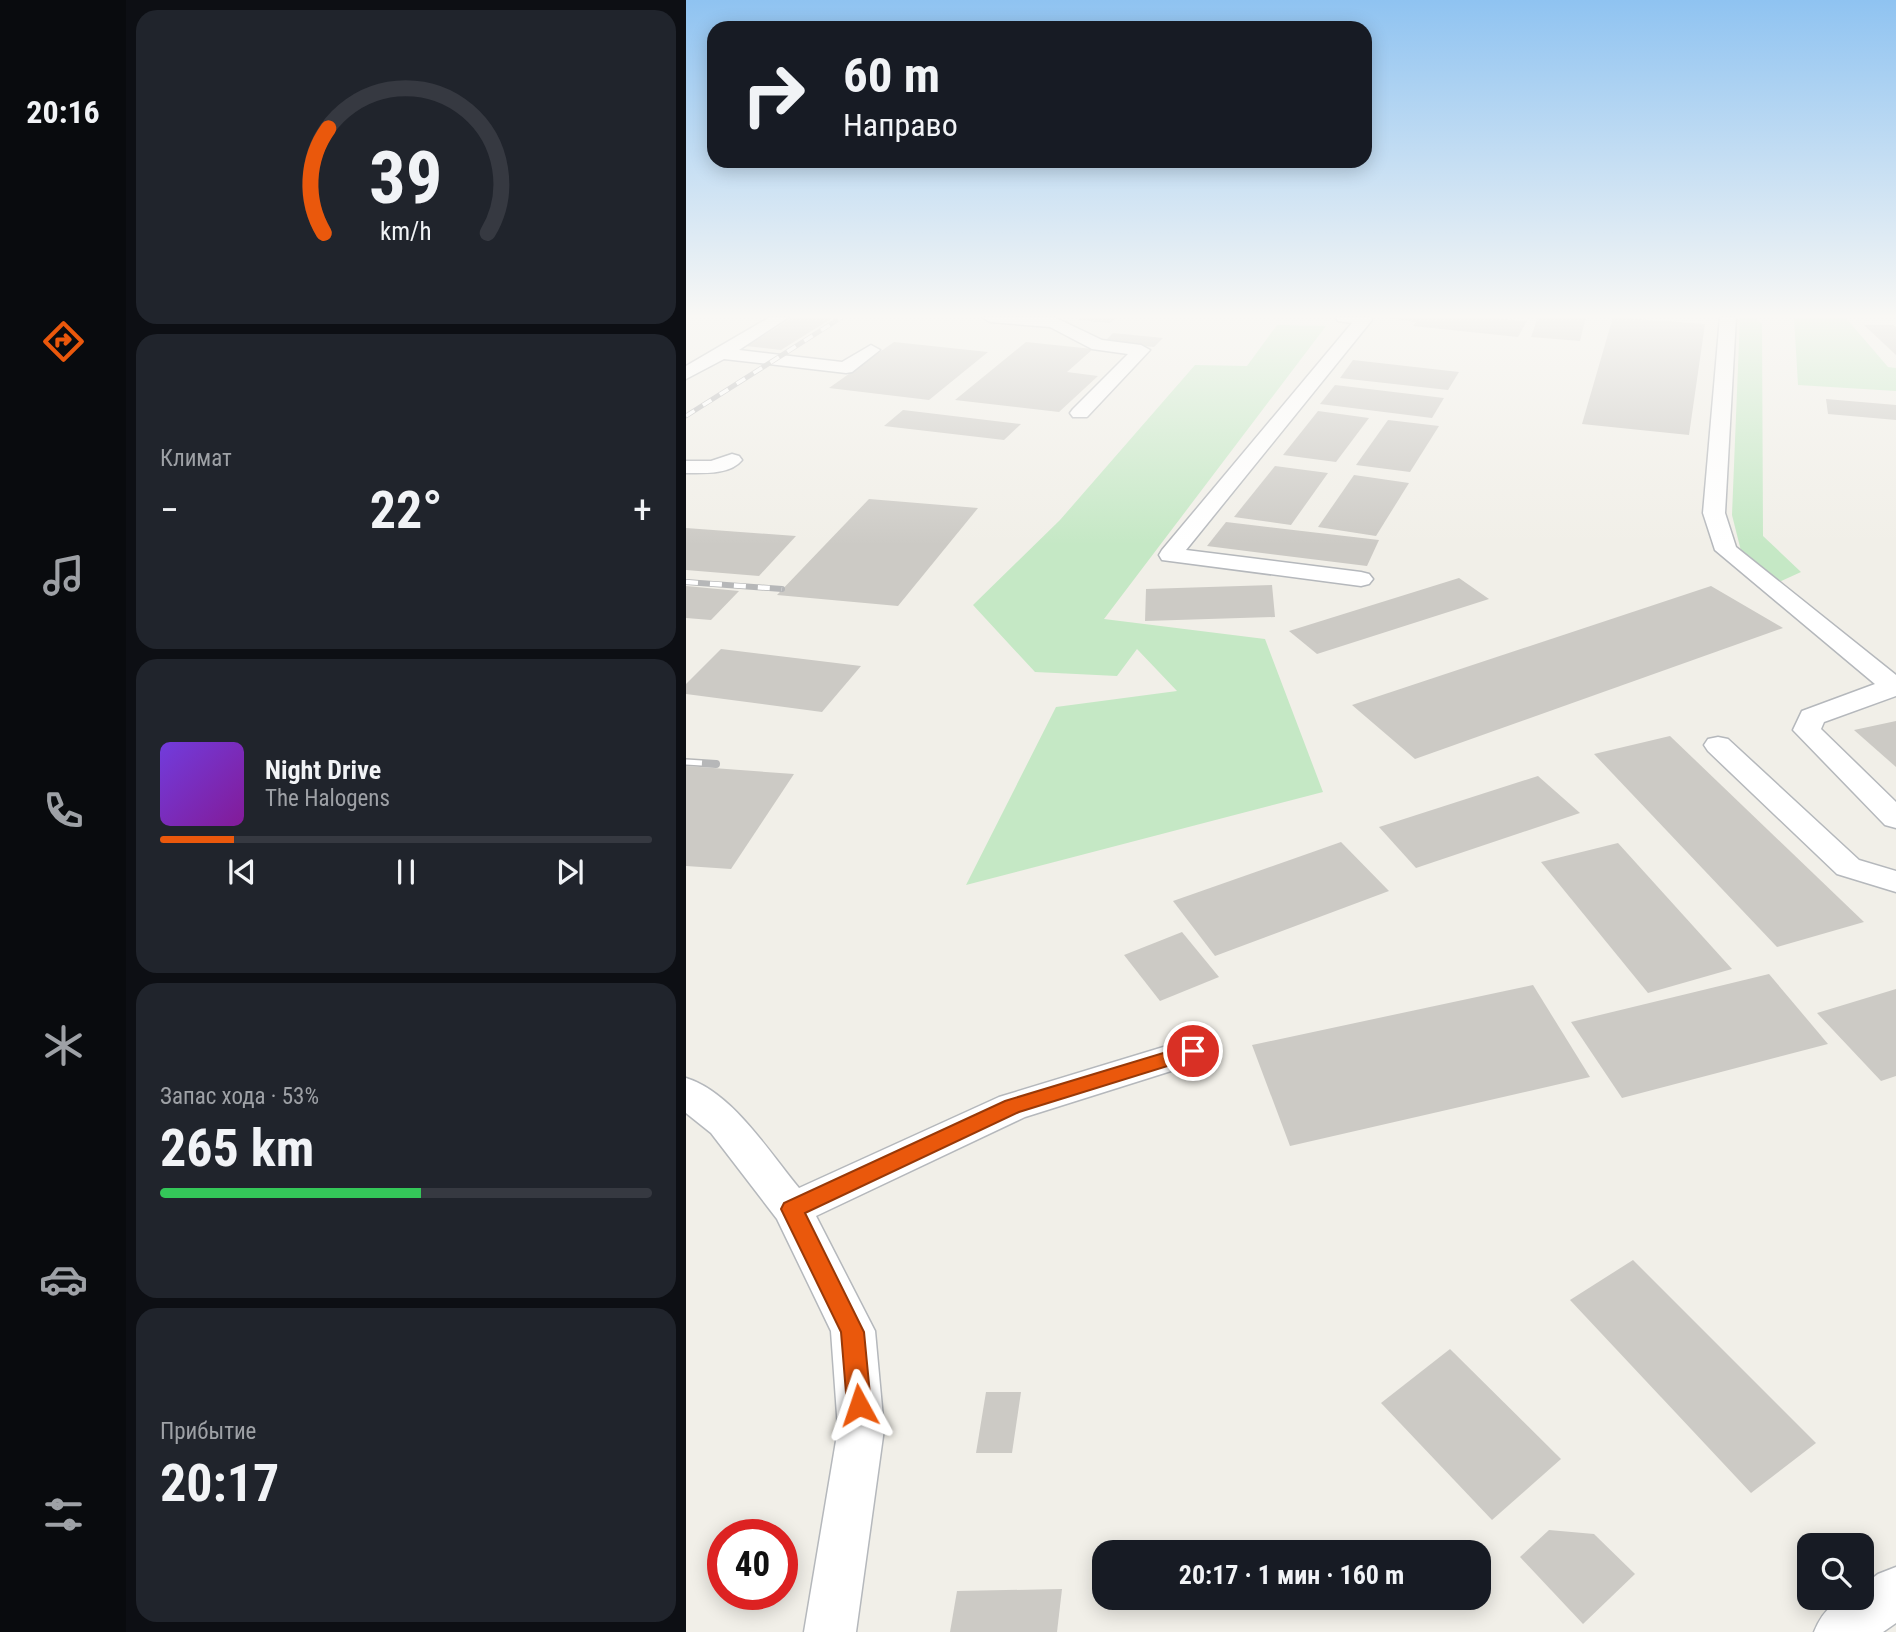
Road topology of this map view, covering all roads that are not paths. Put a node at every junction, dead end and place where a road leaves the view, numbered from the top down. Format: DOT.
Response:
graph roads {
  1 [pos="1099,393"];
  2 [pos="1304,393"];
  3 [pos="1723,393"];
  4 [pos="1080,413"];
  5 [pos="732,460"];
  6 [pos="686,467"];
  7 [pos="1361,579"];
  8 [pos="1895,687"];
  9 [pos="1718,745"];
  10 [pos="1896,819"];
  11 [pos="1896,882"];
  12 [pos="1193,1051"];
  13 [pos="686,1092"];
  14 [pos="792,1209"];
  15 [pos="1896,1591"];
  16 [pos="830,1632"];
  17 [pos="1840,1632"];
  1 -- 4 [label="street"];
  2 -- 7 [label="street"];
  3 -- 8 [label="street"];
  5 -- 6 [label="street"];
  8 -- 10 [label="street"];
  9 -- 11 [label="street"];
  12 -- 14 [label="street"];
  13 -- 14 [label="street"];
  14 -- 16 [label="street"];
  15 -- 17 [label="street"];
}
